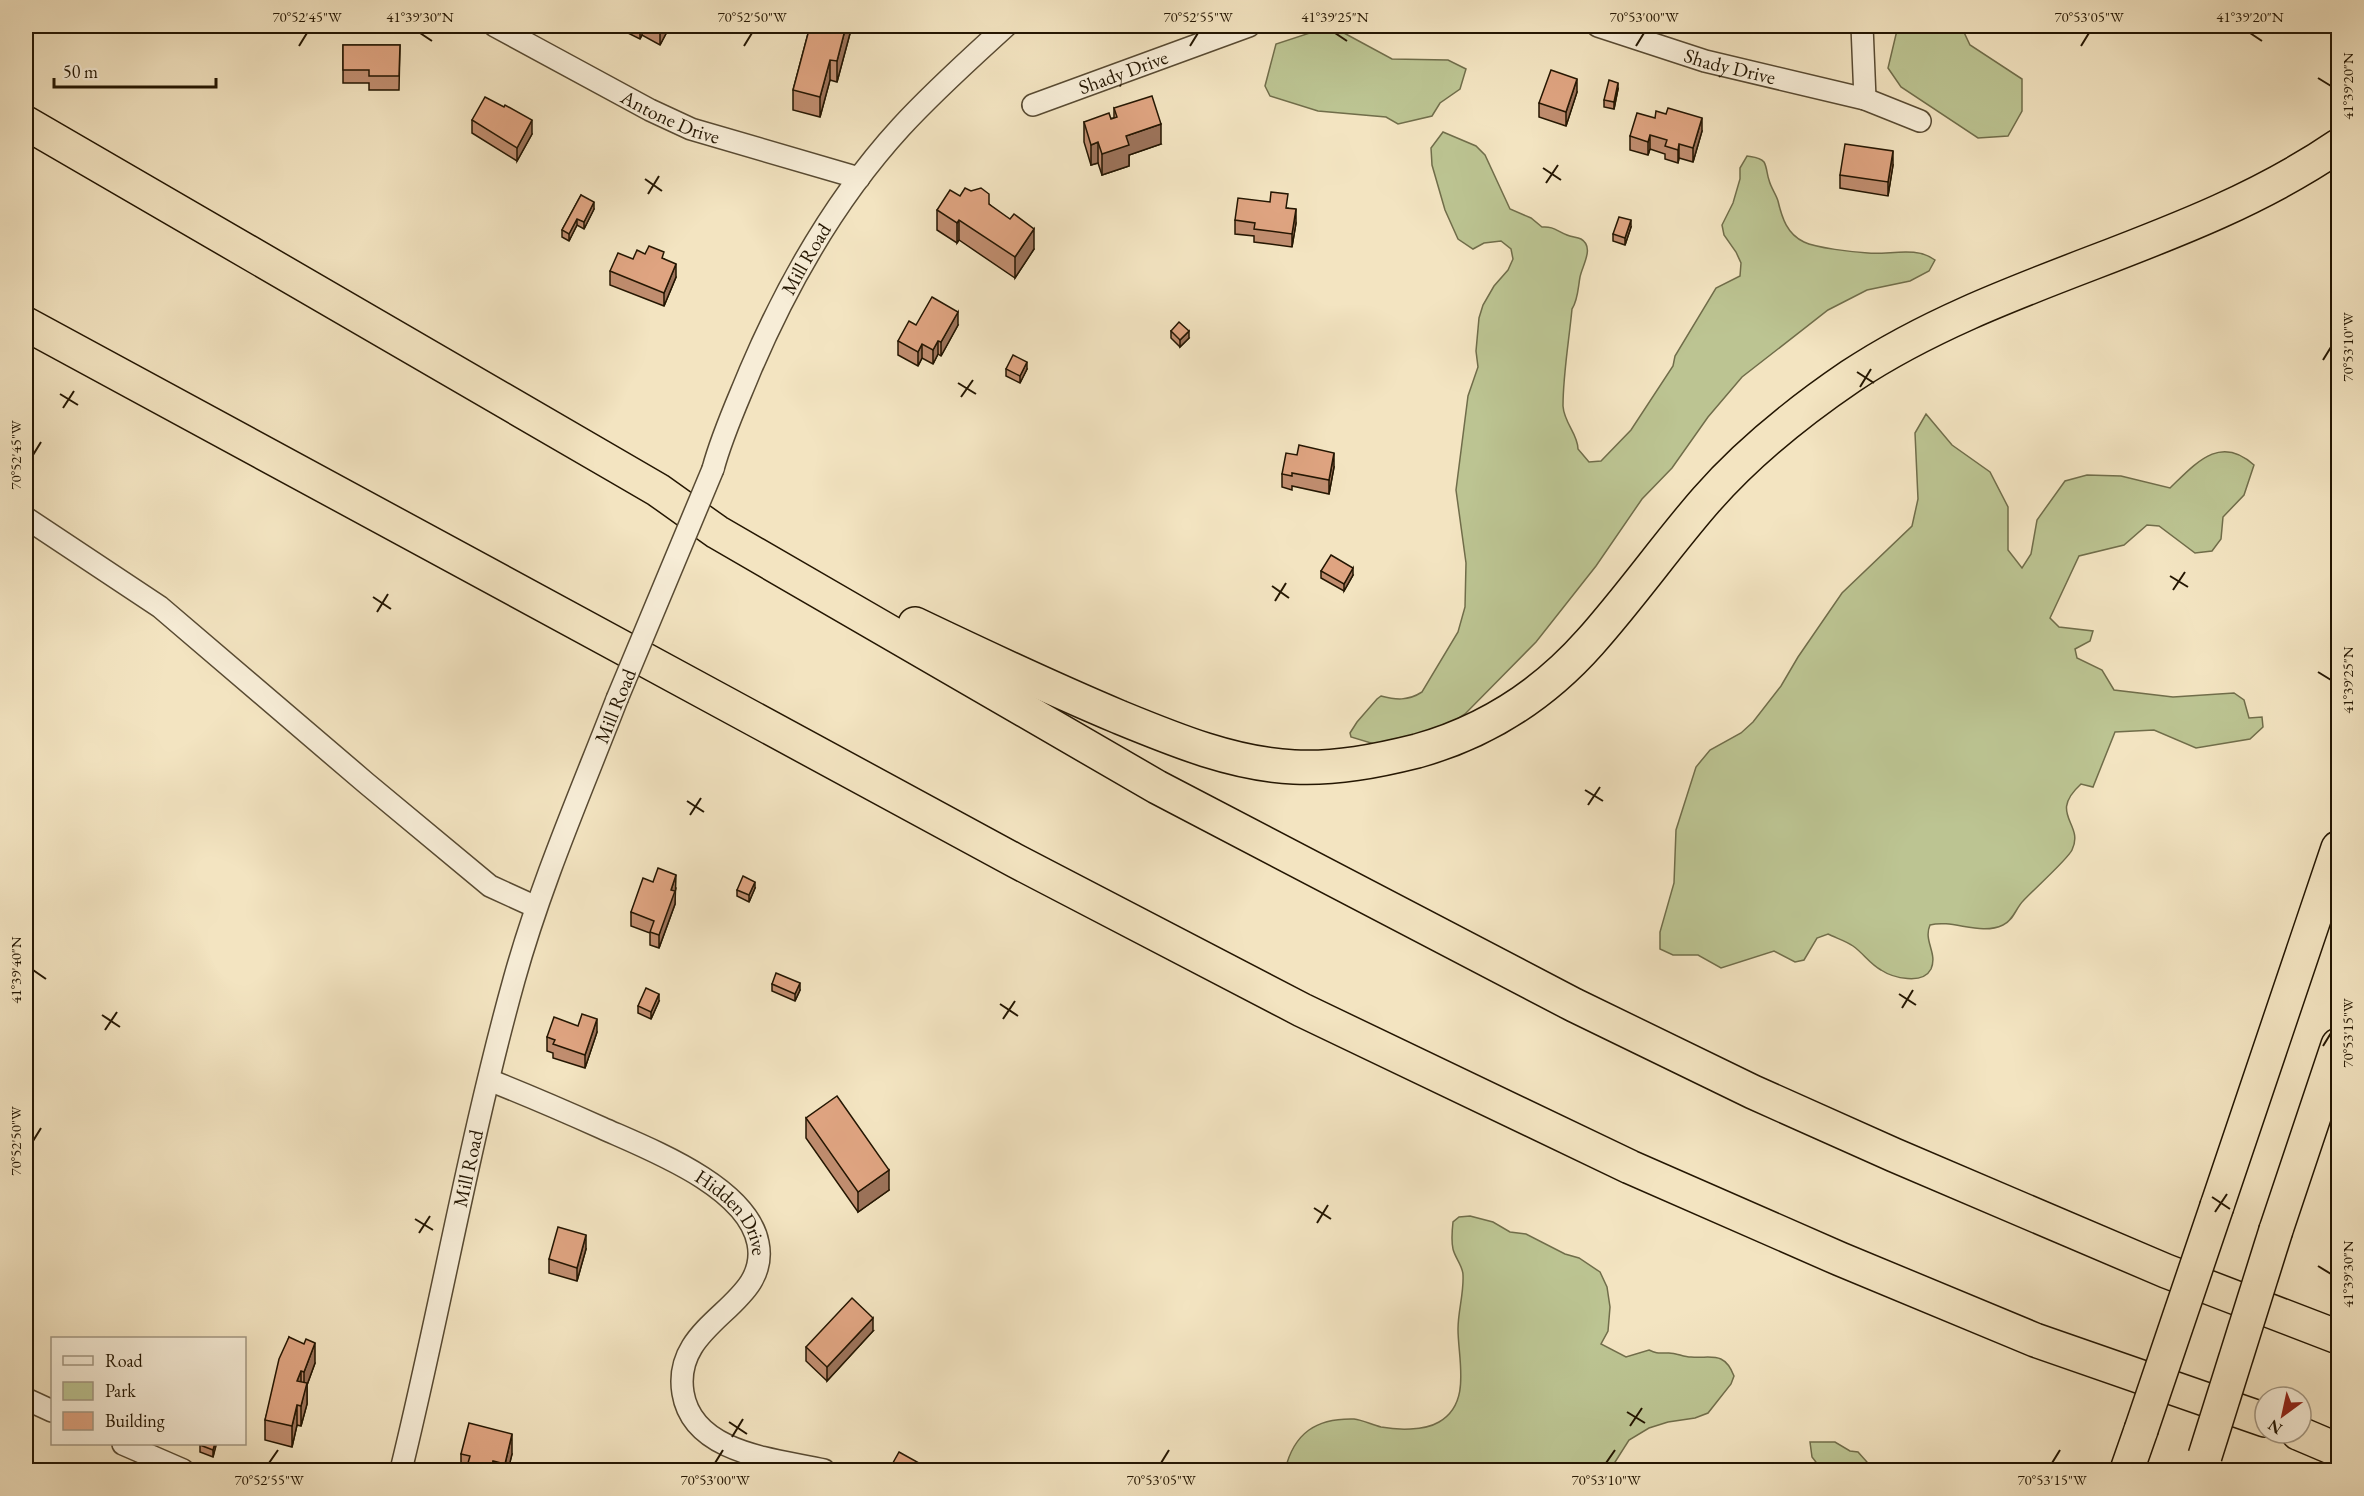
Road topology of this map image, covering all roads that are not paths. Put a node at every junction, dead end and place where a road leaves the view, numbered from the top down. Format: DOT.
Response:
graph roads {
  1 [pos="495,26"];
  2 [pos="1006,26"];
  3 [pos="1249,26"];
  4 [pos="1598,26"];
  5 [pos="1863,26"];
  6 [pos="1865,99"];
  7 [pos="1033,105"];
  8 [pos="1920,121"];
  9 [pos="26,123"];
  10 [pos="2338,146"];
  11 [pos="859,178"];
  12 [pos="26,324"];
  13 [pos="26,518"];
  14 [pos="717,532"];
  15 [pos="2338,848"];
  16 [pos="536,907"];
  17 [pos="2338,1045"];
  18 [pos="489,1080"];
  19 [pos="2338,1337"];
  20 [pos="26,1399"];
  21 [pos="51,1411"];
  22 [pos="2253,1416"];
  23 [pos="2313,1437"];
  24 [pos="2313,1439"];
  25 [pos="2338,1444"];
  26 [pos="127,1445"];
  27 [pos="2338,1450"];
  28 [pos="2203,1463"];
  29 [pos="183,1470"];
  30 [pos="401,1470"];
  31 [pos="824,1470"];
  32 [pos="2127,1470"];
  1 -- 11 [label="street, Antone Drive"];
  2 -- 11 [label="street, Mill Road"];
  3 -- 7 [label="street, Shady Drive"];
  4 -- 6 [label="street, Shady Drive"];
  5 -- 6 [label="street"];
  6 -- 8 [label="street, Shady Drive"];
  9 -- 14 [label="highway"];
  10 -- 14 [label="highway"];
  11 -- 16 [label="street, Mill Road, bridge"];
  12 -- 22 [label="highway"];
  13 -- 16 [label="street"];
  14 -- 19 [label="highway"];
  15 -- 32 [label="highway, bridge"];
  16 -- 18 [label="street, Mill Road"];
  17 -- 28 [label="highway, bridge"];
  18 -- 30 [label="street, Mill Road"];
  18 -- 31 [label="street, Hidden Drive"];
  20 -- 21 [label="street"];
  23 -- 25 [label="highway"];
  24 -- 27 [label="highway"];
  26 -- 29 [label="street"];
}
